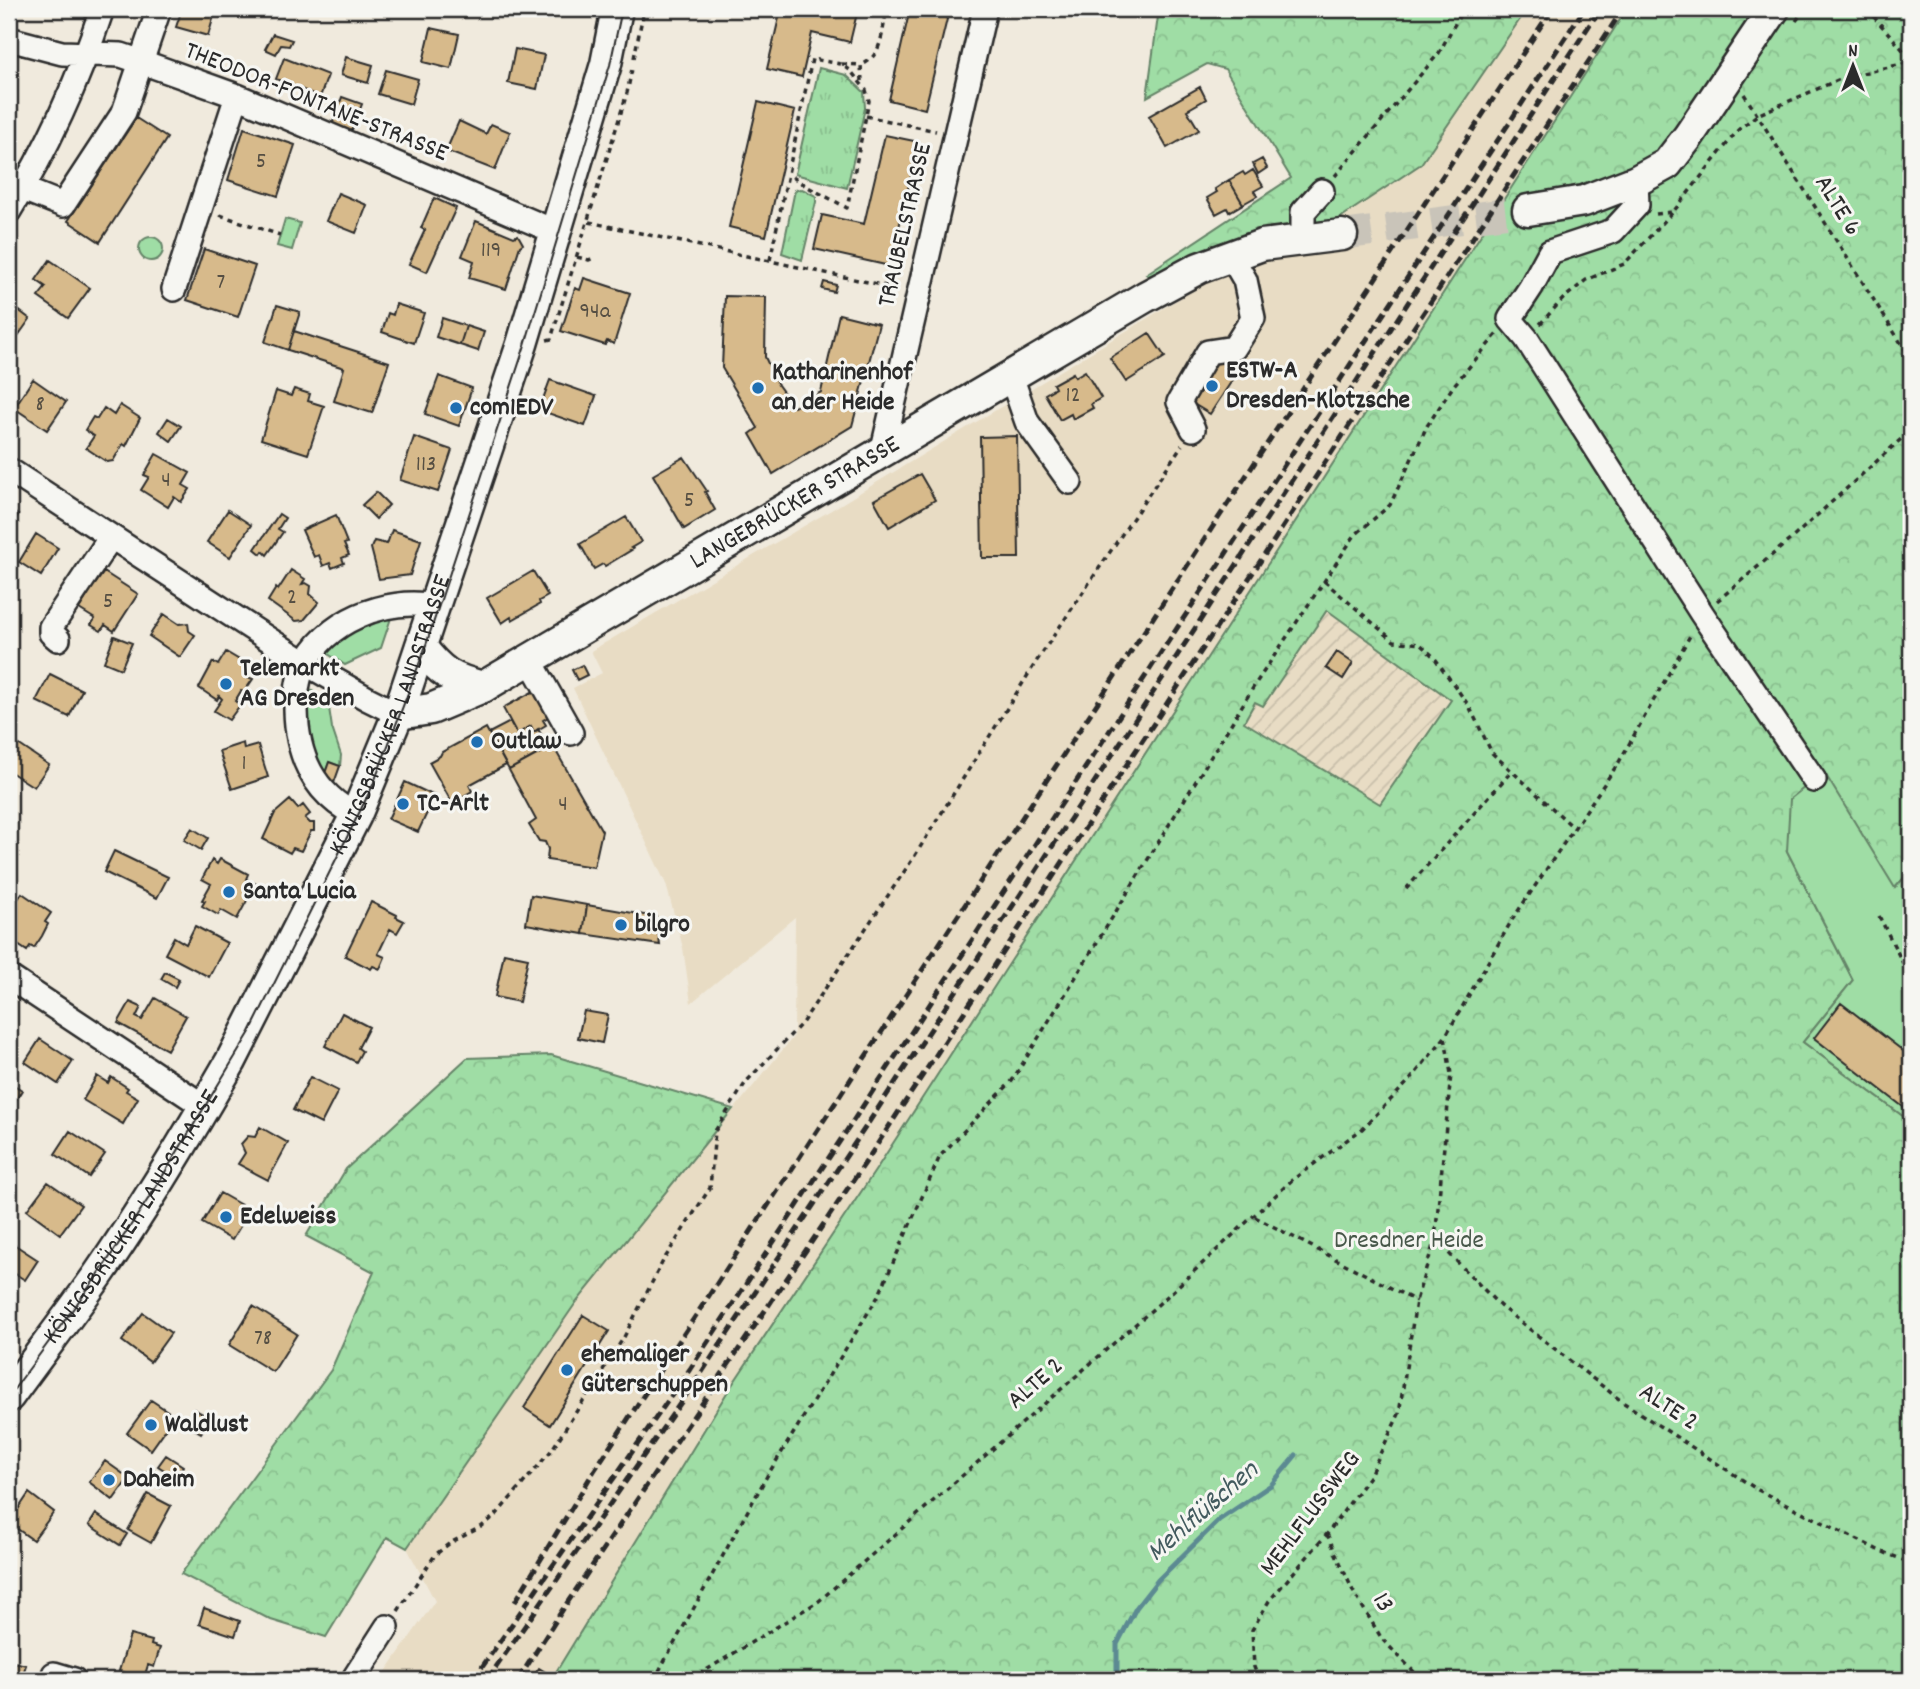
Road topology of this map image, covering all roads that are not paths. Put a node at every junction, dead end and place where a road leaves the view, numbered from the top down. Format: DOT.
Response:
graph roads {
  1 [pos="102,9"];
  2 [pos="159,9"];
  3 [pos="617,9"];
  4 [pos="985,9"];
  5 [pos="1774,9"];
  6 [pos="9,39"];
  7 [pos="87,55"];
  8 [pos="142,62"];
  9 [pos="237,96"];
  10 [pos="1636,181"];
  11 [pos="23,189"];
  12 [pos="1322,191"];
  13 [pos="1528,210"];
  14 [pos="9,211"];
  15 [pos="556,232"];
  16 [pos="1342,235"];
  17 [pos="1303,240"];
  18 [pos="1235,254"];
  19 [pos="174,289"];
  20 [pos="1011,376"];
  21 [pos="1193,429"];
  22 [pos="882,453"];
  23 [pos="9,470"];
  24 [pos="1070,482"];
  25 [pos="111,537"];
  26 [pos="434,606"];
  27 [pos="58,639"];
  28 [pos="421,647"];
  29 [pos="530,660"];
  30 [pos="311,666"];
  31 [pos="482,687"];
  32 [pos="398,714"];
  33 [pos="571,733"];
  34 [pos="1814,780"];
  35 [pos="356,814"];
  36 [pos="9,977"];
  37 [pos="205,1107"];
  38 [pos="9,1396"];
  39 [pos="387,1627"];
  40 [pos="353,1680"];
  1 -- 7 [label="street"];
  2 -- 8 [label="street"];
  3 -- 15 [label="main road, KÖNIGSBRÜCKER LANDSTRASSE"];
  4 -- 22 [label="street, TRAUBELSTRASSE"];
  5 -- 10 [label="main road"];
  6 -- 7 [label="street, THEODOR-FONTANE-STRASSE"];
  7 -- 8 [label="street, THEODOR-FONTANE-STRASSE"];
  7 -- 11 [label="street"];
  8 -- 9 [label="street, THEODOR-FONTANE-STRASSE"];
  8 -- 11 [label="street"];
  9 -- 15 [label="street, THEODOR-FONTANE-STRASSE"];
  9 -- 19 [label="street"];
  10 -- 13 [label="main road"];
  10 -- 34 [label="street"];
  11 -- 14 [label="street"];
  12 -- 17 [label="street"];
  15 -- 26 [label="main road, KÖNIGSBRÜCKER LANDSTRASSE"];
  16 -- 17 [label="main road, LANGEBRÜCKER STRASSE"];
  17 -- 18 [label="main road, LANGEBRÜCKER STRASSE"];
  18 -- 20 [label="main road, LANGEBRÜCKER STRASSE"];
  18 -- 21 [label="street"];
  20 -- 22 [label="main road, LANGEBRÜCKER STRASSE"];
  20 -- 24 [label="street"];
  22 -- 29 [label="main road, LANGEBRÜCKER STRASSE"];
  23 -- 25 [label="street"];
  25 -- 27 [label="street"];
  25 -- 30 [label="street"];
  26 -- 28 [label="main road, KÖNIGSBRÜCKER LANDSTRASSE"];
  26 -- 30 [label="street"];
  28 -- 31 [label="main road"];
  28 -- 32 [label="main road, KÖNIGSBRÜCKER LANDSTRASSE"];
  29 -- 31 [label="main road, LANGEBRÜCKER STRASSE"];
  29 -- 33 [label="street"];
  30 -- 32 [label="street"];
  30 -- 35 [label="street"];
  31 -- 32 [label="main road, LANGEBRÜCKER STRASSE"];
  32 -- 35 [label="main road, KÖNIGSBRÜCKER LANDSTRASSE"];
  35 -- 37 [label="main road, KÖNIGSBRÜCKER LANDSTRASSE"];
  36 -- 37 [label="street"];
  37 -- 38 [label="main road, KÖNIGSBRÜCKER LANDSTRASSE"];
  39 -- 40 [label="street"];
}
